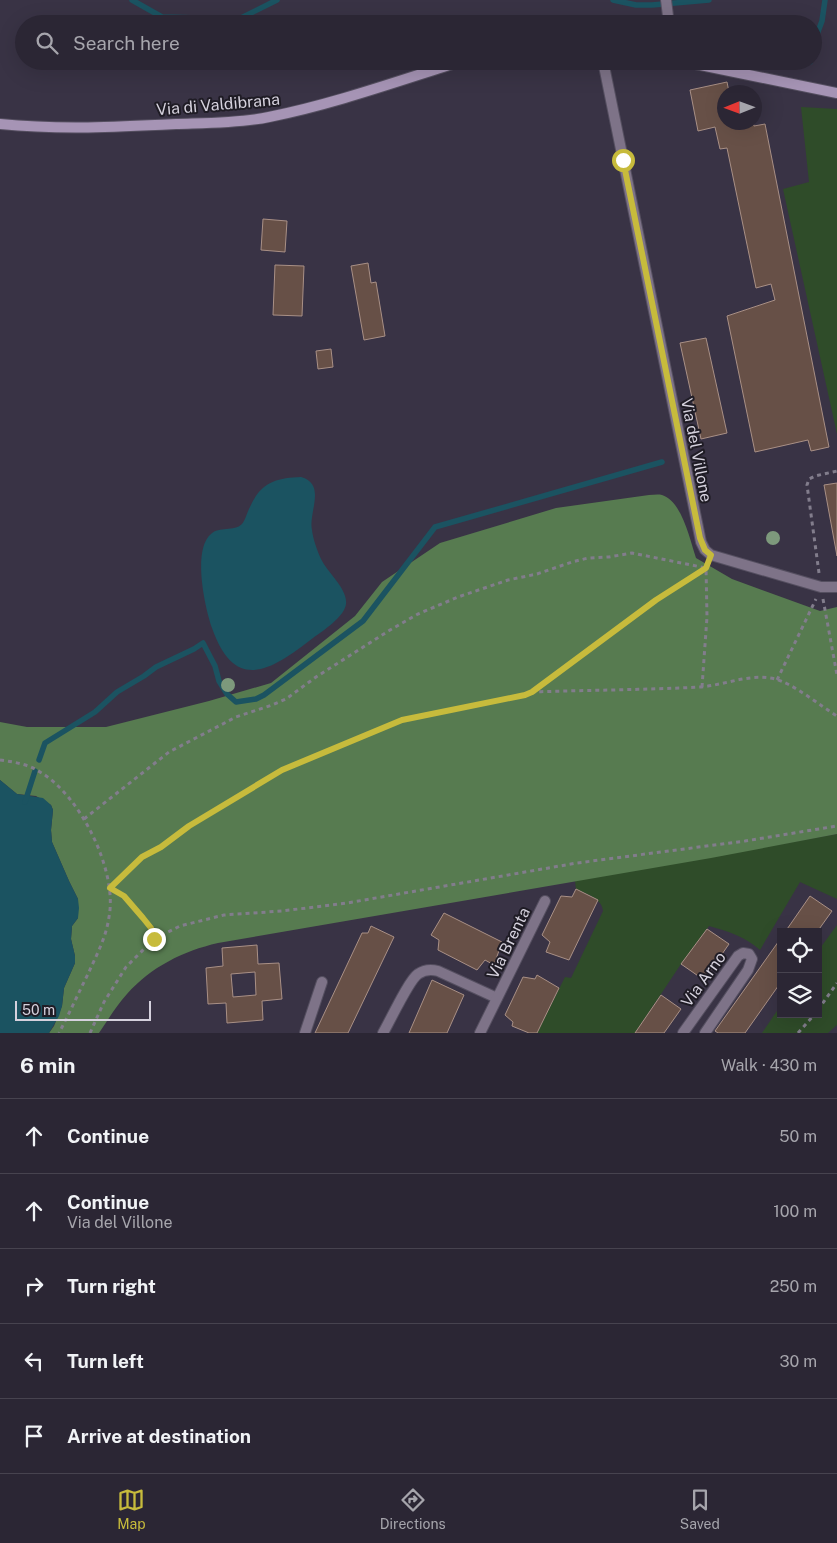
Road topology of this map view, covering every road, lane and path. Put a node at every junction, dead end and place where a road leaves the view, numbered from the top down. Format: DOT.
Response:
graph roads {
  1 [pos="666,0"];
  2 [pos="668,15"];
  3 [pos="433,70"];
  4 [pos="605,70"];
  5 [pos="726,70"];
  6 [pos="837,93"];
  7 [pos="0,124"];
  8 [pos="837,471"];
  9 [pos="711,555"];
  10 [pos="706,568"];
  11 [pos="817,585"];
  12 [pos="837,587"];
  13 [pos="810,611"];
  14 [pos="837,675"];
  15 [pos="777,680"];
  16 [pos="702,687"];
  17 [pos="532,692"];
  18 [pos="837,716"];
  19 [pos="0,760"];
  20 [pos="84,819"];
  21 [pos="837,826"];
  22 [pos="110,888"];
  23 [pos="545,901"];
  24 [pos="154,939"];
  25 [pos="322,982"];
  26 [pos="837,983"];
  27 [pos="498,998"];
  28 [pos="822,1004"];
  29 [pos="811,1018"];
  30 [pos="59,1033"];
  31 [pos="90,1033"];
  32 [pos="305,1033"];
  33 [pos="383,1033"];
  34 [pos="480,1033"];
  35 [pos="682,1033"];
  36 [pos="705,1033"];
  37 [pos="798,1033"];
  1 -- 2 [label="street"];
  3 -- 7 [label="street, Via di Valdibrana"];
  4 -- 9 [label="street, Via del Villone"];
  5 -- 6 [label="street"];
  8 -- 11 [label="path"];
  9 -- 10 [label="path"];
  9 -- 11 [label="street"];
  10 -- 16 [label="path"];
  10 -- 17 [label="path"];
  10 -- 20 [label="path"];
  11 -- 12 [label="street"];
  11 -- 14 [label="path"];
  13 -- 15 [label="path"];
  15 -- 16 [label="path"];
  15 -- 18 [label="path"];
  16 -- 17 [label="path"];
  17 -- 22 [label="path"];
  19 -- 20 [label="path"];
  20 -- 22 [label="path"];
  21 -- 24 [label="path"];
  22 -- 24 [label="path"];
  22 -- 30 [label="path"];
  23 -- 27 [label="street, Via Brenta"];
  24 -- 31 [label="path"];
  25 -- 32 [label="street"];
  26 -- 28 [label="path"];
  27 -- 33 [label="street, Via Brenta"];
  27 -- 34 [label="street, Via Brenta"];
  29 -- 37 [label="path"];
  35 -- 36 [label="street, Via Arno"];
}
